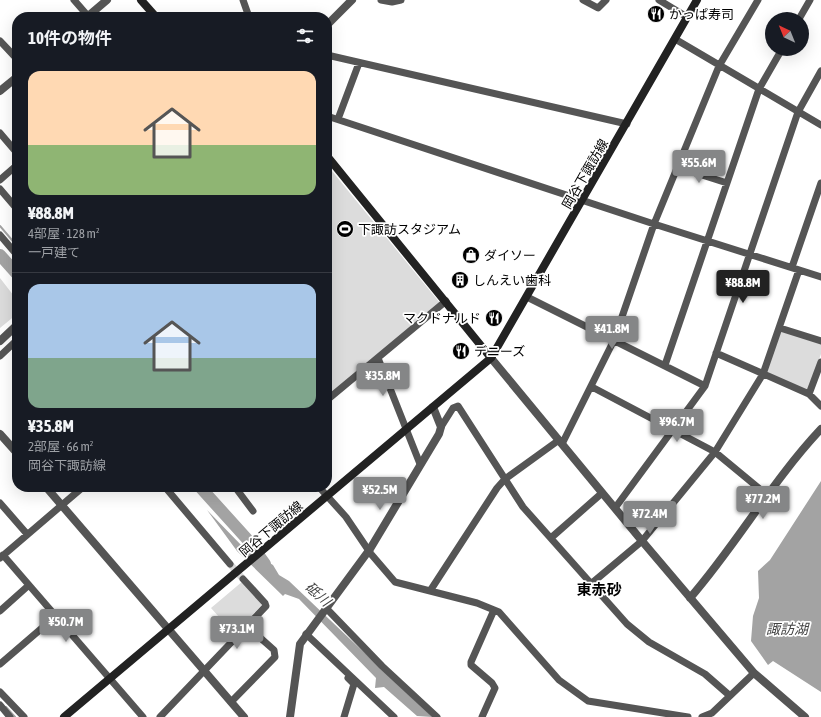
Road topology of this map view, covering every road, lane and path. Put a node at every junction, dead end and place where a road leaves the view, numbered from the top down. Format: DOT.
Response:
graph roads {
  1 [pos="74,0"];
  2 [pos="106,0"];
  3 [pos="142,0"];
  4 [pos="243,0"];
  5 [pos="352,0"];
  6 [pos="381,0"];
  7 [pos="401,0"];
  8 [pos="583,0"];
  9 [pos="606,0"];
  10 [pos="659,0"];
  11 [pos="697,0"];
  12 [pos="758,0"];
  13 [pos="810,0"];
  14 [pos="84,12"];
  15 [pos="92,12"];
  16 [pos="152,12"];
  17 [pos="247,12"];
  18 [pos="803,12"];
  19 [pos="687,17"];
  20 [pos="332,20"];
  21 [pos="674,39"];
  22 [pos="0,41"];
  23 [pos="12,54"];
  24 [pos="332,56"];
  25 [pos="778,56"];
  26 [pos="359,63"];
  27 [pos="719,66"];
  28 [pos="821,72"];
  29 [pos="12,81"];
  30 [pos="759,89"];
  31 [pos="0,91"];
  32 [pos="798,112"];
  33 [pos="332,117"];
  34 [pos="338,119"];
  35 [pos="627,124"];
  36 [pos="821,125"];
  37 [pos="0,133"];
  38 [pos="12,147"];
  39 [pos="332,162"];
  40 [pos="677,167"];
  41 [pos="12,169"];
  42 [pos="0,180"];
  43 [pos="727,183"];
  44 [pos="821,183"];
  45 [pos="0,189"];
  46 [pos="584,200"];
  47 [pos="12,203"];
  48 [pos="654,224"];
  49 [pos="0,235"];
  50 [pos="708,241"];
  51 [pos="12,249"];
  52 [pos="749,254"];
  53 [pos="795,269"];
  54 [pos="821,277"];
  55 [pos="527,298"];
  56 [pos="446,301"];
  57 [pos="780,328"];
  58 [pos="12,330"];
  59 [pos="614,340"];
  60 [pos="0,341"];
  61 [pos="821,341"];
  62 [pos="12,345"];
  63 [pos="716,353"];
  64 [pos="0,356"];
  65 [pos="378,358"];
  66 [pos="491,358"];
  67 [pos="821,362"];
  68 [pos="665,366"];
  69 [pos="763,374"];
  70 [pos="705,386"];
  71 [pos="592,387"];
  72 [pos="332,393"];
  73 [pos="809,394"];
  74 [pos="821,406"];
  75 [pos="433,407"];
  76 [pos="441,427"];
  77 [pos="406,429"];
  78 [pos="821,429"];
  79 [pos="672,430"];
  80 [pos="0,434"];
  81 [pos="560,442"];
  82 [pos="12,447"];
  83 [pos="715,452"];
  84 [pos="420,464"];
  85 [pos="505,479"];
  86 [pos="50,492"];
  87 [pos="77,492"];
  88 [pos="169,492"];
  89 [pos="239,492"];
  90 [pos="324,492"];
  91 [pos="602,493"];
  92 [pos="767,495"];
  93 [pos="328,496"];
  94 [pos="0,504"];
  95 [pos="62,505"];
  96 [pos="615,508"];
  97 [pos="253,510"];
  98 [pos="27,534"];
  99 [pos="552,537"];
  100 [pos="642,541"];
  101 [pos="370,549"];
  102 [pos="2,557"];
  103 [pos="230,564"];
  104 [pos="243,579"];
  105 [pos="592,583"];
  106 [pos="29,586"];
  107 [pos="430,591"];
  108 [pos="690,598"];
  109 [pos="325,610"];
  110 [pos="494,610"];
  111 [pos="0,611"];
  112 [pos="56,616"];
  113 [pos="248,626"];
  114 [pos="169,630"];
  115 [pos="308,632"];
  116 [pos="0,664"];
  117 [pos="343,668"];
  118 [pos="204,671"];
  119 [pos="754,673"];
  120 [pos="110,679"];
  121 [pos="0,692"];
  122 [pos="729,695"];
  123 [pos="231,702"];
  124 [pos="0,705"];
  125 [pos="8,716"];
  126 [pos="24,717"];
  127 [pos="64,717"];
  128 [pos="143,717"];
  129 [pos="160,717"];
  130 [pos="244,717"];
  131 [pos="290,717"];
  132 [pos="344,717"];
  133 [pos="394,717"];
  134 [pos="436,717"];
  135 [pos="482,717"];
  136 [pos="688,717"];
  137 [pos="702,717"];
  138 [pos="805,717"];
  1 -- 14 [label="street"];
  2 -- 15 [label="street"];
  3 -- 16 [label="main road"];
  4 -- 17 [label="street"];
  5 -- 20 [label="street"];
  6 -- 7 [label="street"];
  8 -- 9 [label="street"];
  10 -- 19 [label="street"];
  11 -- 19 [label="main road, 岡谷下諏訪線"];
  12 -- 27 [label="street"];
  13 -- 18 [label="street"];
  19 -- 21 [label="main road, 岡谷下諏訪線"];
  21 -- 27 [label="street"];
  21 -- 35 [label="main road, 岡谷下諏訪線"];
  22 -- 23 [label="street"];
  24 -- 26 [label="street"];
  25 -- 30 [label="street"];
  26 -- 34 [label="street"];
  26 -- 35 [label="street"];
  27 -- 30 [label="street"];
  27 -- 40 [label="street"];
  28 -- 32 [label="street"];
  29 -- 31 [label="street"];
  30 -- 32 [label="street"];
  30 -- 43 [label="street"];
  32 -- 36 [label="street"];
  32 -- 52 [label="street"];
  33 -- 34 [label="street"];
  34 -- 46 [label="street"];
  35 -- 46 [label="main road, 岡谷下諏訪線"];
  37 -- 38 [label="street"];
  39 -- 56 [label="main road"];
  40 -- 43 [label="street"];
  40 -- 48 [label="street"];
  41 -- 42 [label="street"];
  43 -- 50 [label="street"];
  44 -- 53 [label="street"];
  45 -- 47 [label="street"];
  46 -- 48 [label="street"];
  46 -- 55 [label="main road, 岡谷下諏訪線"];
  48 -- 50 [label="street"];
  48 -- 59 [label="street"];
  49 -- 51 [label="street"];
  50 -- 52 [label="street"];
  50 -- 68 [label="street"];
  52 -- 53 [label="street"];
  52 -- 63 [label="street"];
  53 -- 54 [label="street"];
  53 -- 57 [label="street"];
  55 -- 59 [label="street"];
  55 -- 66 [label="main road, 岡谷下諏訪線"];
  56 -- 65 [label="street"];
  56 -- 66 [label="main road"];
  57 -- 61 [label="street"];
  57 -- 69 [label="street"];
  58 -- 60 [label="street"];
  59 -- 68 [label="street"];
  59 -- 71 [label="street"];
  62 -- 64 [label="street"];
  63 -- 69 [label="street"];
  63 -- 70 [label="street"];
  65 -- 72 [label="street"];
  65 -- 77 [label="street"];
  66 -- 75 [label="main road, 岡谷下諏訪線"];
  66 -- 81 [label="street"];
  67 -- 73 [label="street"];
  68 -- 70 [label="street"];
  69 -- 73 [label="street"];
  69 -- 83 [label="street"];
  70 -- 79 [label="street"];
  71 -- 79 [label="street"];
  71 -- 81 [label="street"];
  73 -- 74 [label="street"];
  75 -- 76 [label="street"];
  75 -- 77 [label="main road, 岡谷下諏訪線"];
  76 -- 84 [label="street"];
  76 -- 85 [label="street"];
  77 -- 84 [label="street"];
  77 -- 93 [label="main road, 岡谷下諏訪線"];
  78 -- 92 [label="street"];
  79 -- 83 [label="street"];
  79 -- 96 [label="street"];
  80 -- 82 [label="street"];
  81 -- 85 [label="street"];
  81 -- 91 [label="street"];
  83 -- 92 [label="street"];
  83 -- 100 [label="street"];
  84 -- 101 [label="street"];
  85 -- 99 [label="street"];
  85 -- 107 [label="street"];
  86 -- 95 [label="street"];
  87 -- 95 [label="street"];
  88 -- 103 [label="street"];
  89 -- 97 [label="street"];
  90 -- 93 [label="street"];
  91 -- 96 [label="street"];
  91 -- 99 [label="street"];
  92 -- 108 [label="street"];
  93 -- 101 [label="street"];
  93 -- 114 [label="main road, 岡谷下諏訪線"];
  94 -- 98 [label="street"];
  95 -- 98 [label="street"];
  95 -- 114 [label="street"];
  96 -- 100 [label="street"];
  98 -- 102 [label="street"];
  99 -- 105 [label="street"];
  100 -- 105 [label="street"];
  100 -- 108 [label="street"];
  101 -- 107 [label="street"];
  101 -- 109 [label="street"];
  102 -- 106 [label="street"];
  104 -- 113 [label="street"];
  105 -- 122 [label="street"];
  106 -- 111 [label="street"];
  106 -- 112 [label="street"];
  107 -- 110 [label="street"];
  108 -- 119 [label="street"];
  109 -- 115 [label="street"];
  109 -- 134 [label="street"];
  110 -- 135 [label="street"];
  110 -- 136 [label="street"];
  112 -- 116 [label="street"];
  112 -- 120 [label="street"];
  113 -- 118 [label="street"];
  113 -- 123 [label="street"];
  114 -- 118 [label="street"];
  114 -- 120 [label="main road, 岡谷下諏訪線"];
  115 -- 117 [label="street"];
  115 -- 131 [label="street"];
  117 -- 132 [label="street"];
  117 -- 133 [label="street"];
  118 -- 123 [label="street"];
  118 -- 129 [label="street"];
  119 -- 122 [label="street"];
  119 -- 138 [label="street"];
  120 -- 127 [label="main road, 岡谷下諏訪線"];
  120 -- 128 [label="street"];
  121 -- 126 [label="street"];
  122 -- 137 [label="street"];
  123 -- 130 [label="street"];
  124 -- 125 [label="street"];
}
